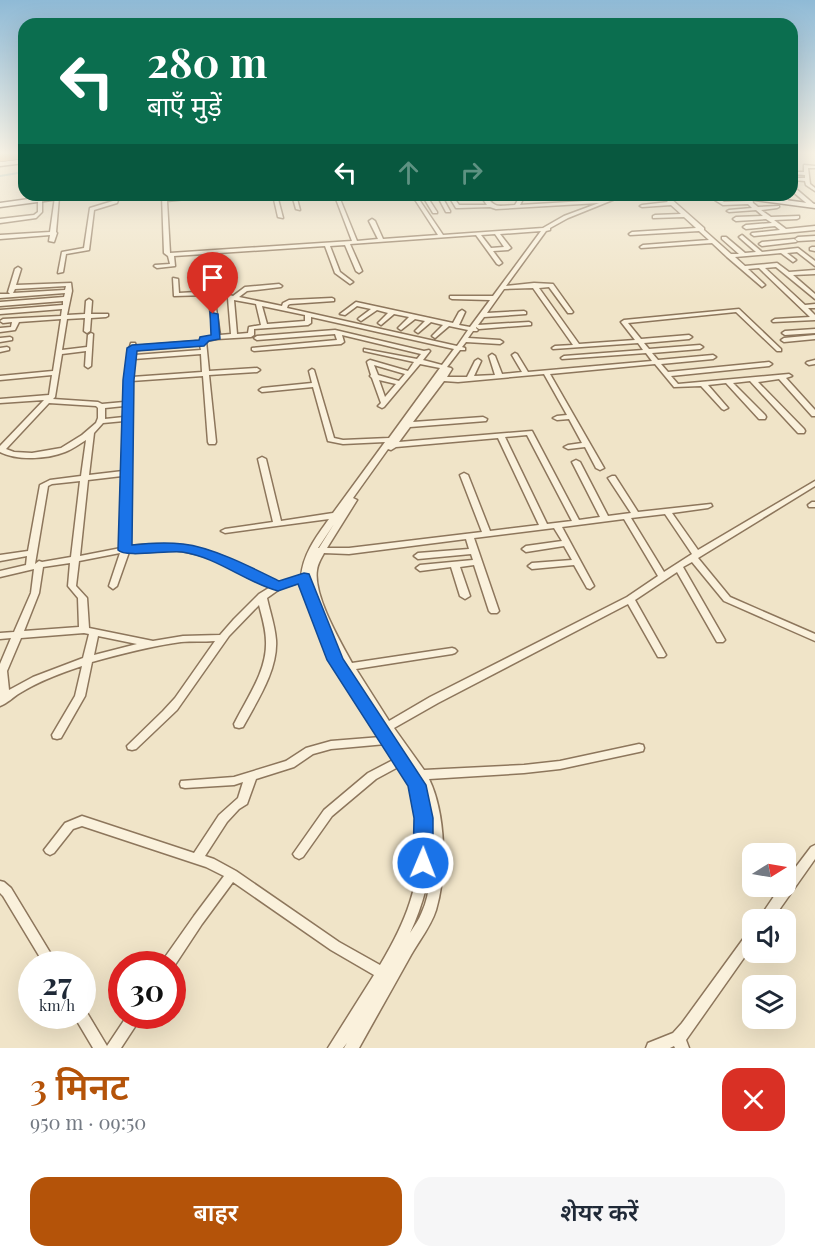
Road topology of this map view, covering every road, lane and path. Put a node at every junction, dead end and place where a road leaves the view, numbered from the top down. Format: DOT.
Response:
graph roads {
  1 [pos="25,202"];
  2 [pos="40,202"];
  3 [pos="57,202"];
  4 [pos="115,202"];
  5 [pos="165,202"];
  6 [pos="277,202"];
  7 [pos="296,202"];
  8 [pos="339,202"];
  9 [pos="419,202"];
  10 [pos="428,202"];
  11 [pos="443,202"];
  12 [pos="455,202"];
  13 [pos="488,202"];
  14 [pos="519,202"];
  15 [pos="597,202"];
  16 [pos="610,202"];
  17 [pos="719,202"];
  18 [pos="737,202"];
  19 [pos="751,202"];
  20 [pos="795,202"];
  21 [pos="578,203"];
  22 [pos="672,204"];
  23 [pos="0,205"];
  24 [pos="491,206"];
  25 [pos="642,206"];
  26 [pos="516,207"];
  27 [pos="777,207"];
  28 [pos="813,207"];
  29 [pos="298,209"];
  30 [pos="757,209"];
  31 [pos="448,211"];
  32 [pos="729,211"];
  33 [pos="435,212"];
  34 [pos="686,215"];
  35 [pos="281,217"];
  36 [pos="655,217"];
  37 [pos="797,217"];
  38 [pos="768,218"];
  39 [pos="736,219"];
  40 [pos="0,221"];
  41 [pos="372,221"];
  42 [pos="809,224"];
  43 [pos="778,225"];
  44 [pos="746,227"];
  45 [pos="815,228"];
  46 [pos="547,229"];
  47 [pos="702,229"];
  48 [pos="785,231"];
  49 [pos="496,232"];
  50 [pos="54,233"];
  51 [pos="767,233"];
  52 [pos="478,234"];
  53 [pos="632,234"];
  54 [pos="754,234"];
  55 [pos="441,236"];
  56 [pos="0,237"];
  57 [pos="742,237"];
  58 [pos="724,238"];
  59 [pos="815,238"];
  60 [pos="381,240"];
  61 [pos="52,241"];
  62 [pos="356,242"];
  63 [pos="715,242"];
  64 [pos="779,242"];
  65 [pos="347,243"];
  66 [pos="327,244"];
  67 [pos="762,244"];
  68 [pos="643,247"];
  69 [pos="491,250"];
  70 [pos="782,251"];
  71 [pos="760,253"];
  72 [pos="744,255"];
  73 [pos="171,256"];
  74 [pos="729,256"];
  75 [pos="775,257"];
  76 [pos="794,260"];
  77 [pos="735,261"];
  78 [pos="500,263"];
  79 [pos="158,266"];
  80 [pos="760,266"];
  81 [pos="815,266"];
  82 [pos="743,268"];
  83 [pos="18,269"];
  84 [pos="359,271"];
  85 [pos="60,272"];
  86 [pos="789,272"];
  87 [pos="815,272"];
  88 [pos="807,273"];
  89 [pos="175,279"];
  90 [pos="815,280"];
  91 [pos="350,282"];
  92 [pos="534,285"];
  93 [pos="762,285"];
  94 [pos="279,286"];
  95 [pos="506,286"];
  96 [pos="12,291"];
  97 [pos="211,293"];
  98 [pos="68,295"];
  99 [pos="0,296"];
  100 [pos="452,297"];
  101 [pos="815,297"];
  102 [pos="232,298"];
  103 [pos="495,299"];
  104 [pos="332,300"];
  105 [pos="89,302"];
  106 [pos="8,303"];
  107 [pos="0,304"];
  108 [pos="259,304"];
  109 [pos="815,306"];
  110 [pos="66,307"];
  111 [pos="803,308"];
  112 [pos="284,309"];
  113 [pos="375,309"];
  114 [pos="3,312"];
  115 [pos="393,312"];
  116 [pos="462,312"];
  117 [pos="570,312"];
  118 [pos="524,313"];
  119 [pos="344,314"];
  120 [pos="106,315"];
  121 [pos="308,315"];
  122 [pos="484,315"];
  123 [pos="87,316"];
  124 [pos="413,317"];
  125 [pos="64,318"];
  126 [pos="815,318"];
  127 [pos="362,319"];
  128 [pos="331,320"];
  129 [pos="430,320"];
  130 [pos="1,321"];
  131 [pos="16,321"];
  132 [pos="381,323"];
  133 [pos="288,324"];
  134 [pos="529,324"];
  135 [pos="452,325"];
  136 [pos="264,326"];
  137 [pos="401,328"];
  138 [pos="476,329"];
  139 [pos="0,330"];
  140 [pos="418,331"];
  141 [pos="815,331"];
  142 [pos="336,332"];
  143 [pos="785,334"];
  144 [pos="234,336"];
  145 [pos="216,337"];
  146 [pos="689,337"];
  147 [pos="815,337"];
  148 [pos="257,338"];
  149 [pos="10,339"];
  150 [pos="0,340"];
  151 [pos="434,340"];
  152 [pos="640,341"];
  153 [pos="500,342"];
  154 [pos="204,343"];
  155 [pos="464,345"];
  156 [pos="577,346"];
  157 [pos="700,347"];
  158 [pos="555,348"];
  159 [pos="90,349"];
  160 [pos="132,350"];
  161 [pos="254,350"];
  162 [pos="366,350"];
  163 [pos="779,350"];
  164 [pos="648,351"];
  165 [pos="59,352"];
  166 [pos="205,352"];
  167 [pos="425,353"];
  168 [pos="515,355"];
  169 [pos="492,356"];
  170 [pos="713,357"];
  171 [pos="564,358"];
  172 [pos="418,361"];
  173 [pos="478,361"];
  174 [pos="657,362"];
  175 [pos="770,364"];
  176 [pos="88,366"];
  177 [pos="444,367"];
  178 [pos="257,370"];
  179 [pos="312,371"];
  180 [pos="546,372"];
  181 [pos="56,373"];
  182 [pos="208,373"];
  183 [pos="409,373"];
  184 [pos="526,374"];
  185 [pos="666,374"];
  186 [pos="373,376"];
  187 [pos="499,376"];
  188 [pos="789,376"];
  189 [pos="781,377"];
  190 [pos="0,378"];
  191 [pos="439,379"];
  192 [pos="470,379"];
  193 [pos="128,380"];
  194 [pos="754,380"];
  195 [pos="728,381"];
  196 [pos="400,383"];
  197 [pos="702,383"];
  198 [pos="315,386"];
  199 [pos="262,390"];
  200 [pos="49,399"];
  201 [pos="0,401"];
  202 [pos="128,404"];
  203 [pos="100,406"];
  204 [pos="724,408"];
  205 [pos="815,414"];
  206 [pos="572,417"];
  207 [pos="762,417"];
  208 [pos="557,418"];
  209 [pos="127,419"];
  210 [pos="483,419"];
  211 [pos="101,421"];
  212 [pos="408,423"];
  213 [pos="801,430"];
  214 [pos="90,433"];
  215 [pos="501,436"];
  216 [pos="212,442"];
  217 [pos="390,443"];
  218 [pos="587,445"];
  219 [pos="568,447"];
  220 [pos="262,459"];
  221 [pos="576,462"];
  222 [pos="600,468"];
  223 [pos="126,473"];
  224 [pos="464,475"];
  225 [pos="86,478"];
  226 [pos="612,478"];
  227 [pos="815,483"];
  228 [pos="708,506"];
  229 [pos="667,512"];
  230 [pos="340,515"];
  231 [pos="636,515"];
  232 [pos="626,516"];
  233 [pos="605,519"];
  234 [pos="278,523"];
  235 [pos="577,523"];
  236 [pos="557,525"];
  237 [pos="544,527"];
  238 [pos="225,531"];
  239 [pos="488,534"];
  240 [pos="469,536"];
  241 [pos="566,543"];
  242 [pos="526,549"];
  243 [pos="125,550"];
  244 [pos="320,550"];
  245 [pos="474,551"];
  246 [pos="32,554"];
  247 [pos="418,556"];
  248 [pos="695,556"];
  249 [pos="0,558"];
  250 [pos="74,559"];
  251 [pos="478,562"];
  252 [pos="577,562"];
  253 [pos="455,564"];
  254 [pos="34,565"];
  255 [pos="678,566"];
  256 [pos="532,567"];
  257 [pos="420,568"];
  258 [pos="0,574"];
  259 [pos="308,577"];
  260 [pos="663,577"];
  261 [pos="113,586"];
  262 [pos="278,586"];
  263 [pos="590,586"];
  264 [pos="262,596"];
  265 [pos="465,596"];
  266 [pos="630,599"];
  267 [pos="494,611"];
  268 [pos="89,631"];
  269 [pos="17,635"];
  270 [pos="0,636"];
  271 [pos="220,638"];
  272 [pos="815,638"];
  273 [pos="720,640"];
  274 [pos="153,644"];
  275 [pos="452,651"];
  276 [pos="661,655"];
  277 [pos="88,661"];
  278 [pos="348,667"];
  279 [pos="2,700"];
  280 [pos="239,724"];
  281 [pos="385,733"];
  282 [pos="57,735"];
  283 [pos="132,746"];
  284 [pos="639,748"];
  285 [pos="402,760"];
  286 [pos="416,775"];
  287 [pos="251,776"];
  288 [pos="184,784"];
  289 [pos="50,850"];
  290 [pos="815,850"];
  291 [pos="299,854"];
  292 [pos="198,857"];
  293 [pos="232,875"];
  294 [pos="420,881"];
  295 [pos="435,883"];
  296 [pos="0,886"];
  297 [pos="772,909"];
  298 [pos="43,951"];
  299 [pos="177,951"];
  300 [pos="742,951"];
  301 [pos="387,975"];
  302 [pos="89,1029"];
  303 [pos="126,1029"];
  304 [pos="680,1043"];
  305 [pos="347,1046"];
  306 [pos="101,1048"];
  307 [pos="113,1048"];
  308 [pos="653,1048"];
  1 -- 23 [label="street"];
  2 -- 40 [label="street"];
  3 -- 50 [label="street"];
  4 -- 85 [label="street"];
  5 -- 73 [label="street"];
  6 -- 35 [label="street"];
  7 -- 29 [label="street"];
  8 -- 62 [label="street"];
  9 -- 55 [label="street"];
  10 -- 33 [label="street"];
  11 -- 31 [label="street"];
  12 -- 24 [label="street"];
  13 -- 24 [label="street"];
  14 -- 26 [label="street"];
  15 -- 21 [label="street"];
  16 -- 46 [label="street"];
  17 -- 18 [label="street"];
  19 -- 30 [label="street"];
  20 -- 28 [label="street"];
  21 -- 26 [label="street"];
  22 -- 25 [label="street"];
  22 -- 34 [label="street"];
  24 -- 26 [label="street"];
  27 -- 30 [label="street"];
  30 -- 32 [label="street"];
  30 -- 38 [label="street"];
  34 -- 36 [label="street"];
  34 -- 47 [label="street"];
  37 -- 38 [label="street"];
  38 -- 39 [label="street"];
  38 -- 43 [label="street"];
  41 -- 60 [label="street"];
  42 -- 43 [label="street"];
  43 -- 44 [label="street"];
  43 -- 48 [label="street"];
  45 -- 48 [label="street"];
  46 -- 49 [label="street"];
  46 -- 95 [label="street"];
  47 -- 53 [label="street"];
  47 -- 63 [label="street"];
  48 -- 51 [label="street"];
  49 -- 52 [label="street"];
  49 -- 69 [label="street"];
  50 -- 56 [label="street"];
  50 -- 61 [label="street"];
  51 -- 54 [label="street"];
  51 -- 64 [label="street"];
  52 -- 55 [label="street"];
  52 -- 69 [label="street"];
  55 -- 60 [label="street"];
  57 -- 71 [label="street"];
  58 -- 72 [label="street"];
  59 -- 64 [label="street"];
  60 -- 62 [label="street"];
  62 -- 65 [label="street"];
  63 -- 68 [label="street"];
  63 -- 74 [label="street"];
  64 -- 67 [label="street"];
  65 -- 66 [label="street"];
  65 -- 84 [label="street"];
  66 -- 73 [label="street"];
  66 -- 91 [label="street"];
  69 -- 78 [label="street"];
  70 -- 71 [label="street"];
  70 -- 76 [label="street"];
  70 -- 81 [label="street"];
  71 -- 72 [label="street"];
  72 -- 74 [label="street"];
  73 -- 79 [label="street"];
  74 -- 77 [label="street"];
  75 -- 77 [label="street"];
  77 -- 82 [label="street"];
  80 -- 82 [label="street"];
  80 -- 86 [label="street"];
  80 -- 111 [label="street"];
  81 -- 86 [label="street"];
  82 -- 93 [label="street"];
  83 -- 96 [label="street"];
  86 -- 88 [label="street"];
  86 -- 101 [label="street"];
  87 -- 88 [label="street"];
  88 -- 90 [label="street"];
  89 -- 97 [label="street"];
  92 -- 95 [label="street"];
  92 -- 117 [label="street"];
  92 -- 156 [label="street"];
  94 -- 102 [label="street"];
  95 -- 103 [label="street"];
  96 -- 98 [label="street"];
  96 -- 99 [label="street"];
  96 -- 106 [label="street"];
  97 -- 102 [label="street"];
  97 -- 145 [label="street"];
  98 -- 106 [label="street"];
  98 -- 110 [label="street"];
  100 -- 103 [label="street"];
  102 -- 108 [label="street"];
  102 -- 144 [label="street"];
  103 -- 122 [label="street"];
  104 -- 112 [label="street"];
  105 -- 123 [label="street"];
  106 -- 107 [label="street"];
  106 -- 114 [label="street"];
  108 -- 112 [label="street"];
  108 -- 136 [label="street"];
  109 -- 111 [label="street"];
  110 -- 114 [label="street"];
  110 -- 125 [label="street"];
  111 -- 126 [label="street"];
  112 -- 121 [label="street"];
  112 -- 133 [label="street"];
  113 -- 115 [label="street"];
  113 -- 119 [label="street"];
  113 -- 127 [label="street"];
  114 -- 130 [label="street"];
  115 -- 124 [label="street"];
  115 -- 132 [label="street"];
  116 -- 135 [label="street"];
  118 -- 122 [label="street"];
  120 -- 123 [label="street"];
  121 -- 128 [label="street"];
  121 -- 133 [label="street"];
  122 -- 138 [label="street"];
  123 -- 125 [label="street"];
  123 -- 159 [label="street"];
  124 -- 129 [label="street"];
  124 -- 137 [label="street"];
  125 -- 131 [label="street"];
  125 -- 165 [label="street"];
  126 -- 143 [label="street"];
  128 -- 142 [label="street"];
  128 -- 151 [label="street"];
  129 -- 135 [label="street"];
  129 -- 140 [label="street"];
  130 -- 131 [label="street"];
  131 -- 139 [label="street"];
  133 -- 136 [label="street"];
  134 -- 138 [label="street"];
  135 -- 138 [label="street"];
  135 -- 151 [label="street"];
  136 -- 144 [label="street"];
  138 -- 155 [label="street"];
  141 -- 143 [label="street"];
  142 -- 148 [label="street"];
  142 -- 161 [label="street"];
  142 -- 167 [label="street"];
  143 -- 147 [label="street"];
  144 -- 145 [label="street"];
  145 -- 154 [label="street"];
  146 -- 152 [label="street"];
  149 -- 150 [label="street"];
  151 -- 155 [label="street"];
  151 -- 167 [label="street"];
  152 -- 156 [label="street"];
  152 -- 163 [label="street"];
  152 -- 164 [label="street"];
  153 -- 155 [label="street"];
  154 -- 160 [label="street"];
  154 -- 166 [label="street"];
  155 -- 177 [label="street"];
  155 -- 191 [label="street"];
  156 -- 158 [label="street"];
  157 -- 164 [label="street"];
  159 -- 165 [label="street"];
  159 -- 176 [label="street"];
  160 -- 166 [label="street"];
  160 -- 193 [label="street"];
  162 -- 172 [label="street"];
  164 -- 171 [label="street"];
  164 -- 174 [label="street"];
  165 -- 181 [label="street"];
  166 -- 182 [label="street"];
  167 -- 172 [label="street"];
  168 -- 184 [label="street"];
  169 -- 187 [label="street"];
  170 -- 174 [label="street"];
  172 -- 177 [label="street"];
  172 -- 183 [label="street"];
  173 -- 192 [label="street"];
  174 -- 180 [label="street"];
  174 -- 185 [label="street"];
  175 -- 185 [label="street"];
  177 -- 191 [label="street"];
  178 -- 182 [label="street"];
  179 -- 198 [label="street"];
  180 -- 184 [label="street"];
  180 -- 206 [label="street"];
  181 -- 190 [label="street"];
  181 -- 200 [label="street"];
  182 -- 193 [label="street"];
  182 -- 216 [label="street"];
  183 -- 186 [label="street"];
  183 -- 196 [label="street"];
  184 -- 187 [label="street"];
  185 -- 197 [label="street"];
  186 -- 196 [label="street"];
  186 -- 196 [label="street"];
  187 -- 192 [label="street"];
  188 -- 189 [label="street"];
  189 -- 194 [label="street"];
  189 -- 205 [label="street"];
  191 -- 192 [label="street"];
  191 -- 212 [label="street"];
  193 -- 202 [label="street"];
  194 -- 195 [label="street"];
  194 -- 213 [label="street"];
  195 -- 197 [label="street"];
  195 -- 207 [label="street"];
  197 -- 204 [label="street"];
  198 -- 199 [label="street"];
  198 -- 217 [label="street"];
  200 -- 201 [label="street"];
  200 -- 203 [label="street"];
  200 -- 214 [label="street"];
  202 -- 203 [label="street"];
  202 -- 209 [label="street"];
  203 -- 211 [label="street"];
  206 -- 208 [label="street"];
  206 -- 218 [label="street"];
  209 -- 211 [label="street"];
  209 -- 223 [label="street"];
  210 -- 212 [label="street"];
  211 -- 214 [label="street"];
  212 -- 217 [label="street"];
  214 -- 225 [label="street"];
  215 -- 217 [label="street"];
  215 -- 235 [label="street"];
  215 -- 237 [label="street"];
  217 -- 230 [label="street"];
  218 -- 219 [label="street"];
  218 -- 222 [label="street"];
  220 -- 234 [label="street"];
  221 -- 233 [label="street"];
  223 -- 225 [label="street"];
  223 -- 243 [label="street"];
  224 -- 239 [label="street"];
  225 -- 246 [label="street"];
  225 -- 250 [label="street"];
  226 -- 231 [label="street"];
  227 -- 248 [label="street"];
  228 -- 229 [label="street"];
  229 -- 231 [label="street"];
  229 -- 248 [label="street"];
  230 -- 234 [label="street"];
  230 -- 244 [label="street"];
  230 -- 259 [label="street"];
  231 -- 232 [label="street"];
  232 -- 233 [label="street"];
  232 -- 260 [label="street"];
  233 -- 235 [label="street"];
  234 -- 238 [label="street"];
  235 -- 236 [label="street"];
  236 -- 237 [label="street"];
  236 -- 241 [label="street"];
  237 -- 239 [label="street"];
  239 -- 240 [label="street"];
  240 -- 244 [label="street"];
  240 -- 245 [label="street"];
  241 -- 242 [label="street"];
  241 -- 252 [label="street"];
  243 -- 250 [label="street"];
  243 -- 261 [label="street"];
  243 -- 262 [label="street"];
  244 -- 259 [label="street"];
  245 -- 247 [label="street"];
  245 -- 251 [label="street"];
  246 -- 249 [label="street"];
  246 -- 254 [label="street"];
  248 -- 255 [label="street"];
  248 -- 272 [label="street"];
  250 -- 254 [label="street"];
  250 -- 268 [label="street"];
  251 -- 253 [label="street"];
  251 -- 267 [label="street"];
  252 -- 256 [label="street"];
  252 -- 263 [label="street"];
  253 -- 257 [label="street"];
  253 -- 265 [label="street"];
  254 -- 258 [label="street"];
  254 -- 269 [label="street"];
  255 -- 260 [label="street"];
  255 -- 273 [label="street"];
  259 -- 262 [label="street"];
  259 -- 278 [label="street"];
  259 -- 281 [label="street"];
  260 -- 266 [label="street"];
  262 -- 264 [label="street"];
  264 -- 271 [label="street"];
  264 -- 280 [label="street"];
  266 -- 276 [label="street"];
  266 -- 281 [label="street"];
  268 -- 269 [label="street"];
  268 -- 274 [label="street"];
  268 -- 277 [label="street"];
  269 -- 270 [label="street"];
  269 -- 279 [label="street"];
  271 -- 274 [label="street"];
  271 -- 283 [label="street"];
  274 -- 277 [label="street"];
  275 -- 278 [label="street"];
  277 -- 279 [label="street"];
  277 -- 282 [label="street"];
  278 -- 281 [label="street"];
  281 -- 285 [label="street"];
  281 -- 286 [label="street"];
  281 -- 287 [label="street"];
  284 -- 286 [label="street"];
  285 -- 286 [label="street"];
  285 -- 291 [label="street"];
  286 -- 294 [label="street"];
  286 -- 295 [label="street"];
  287 -- 288 [label="street"];
  287 -- 292 [label="street"];
  289 -- 292 [label="street"];
  290 -- 297 [label="street"];
  292 -- 293 [label="street"];
  293 -- 299 [label="street"];
  293 -- 301 [label="street"];
  294 -- 295 [label="street"];
  294 -- 301 [label="street"];
  295 -- 301 [label="street"];
  296 -- 298 [label="street"];
  300 -- 304 [label="street"];
  301 -- 305 [label="street"];
  301 -- 305 [label="street"];
  302 -- 306 [label="street"];
  303 -- 307 [label="street"];
  304 -- 308 [label="street"];
}
